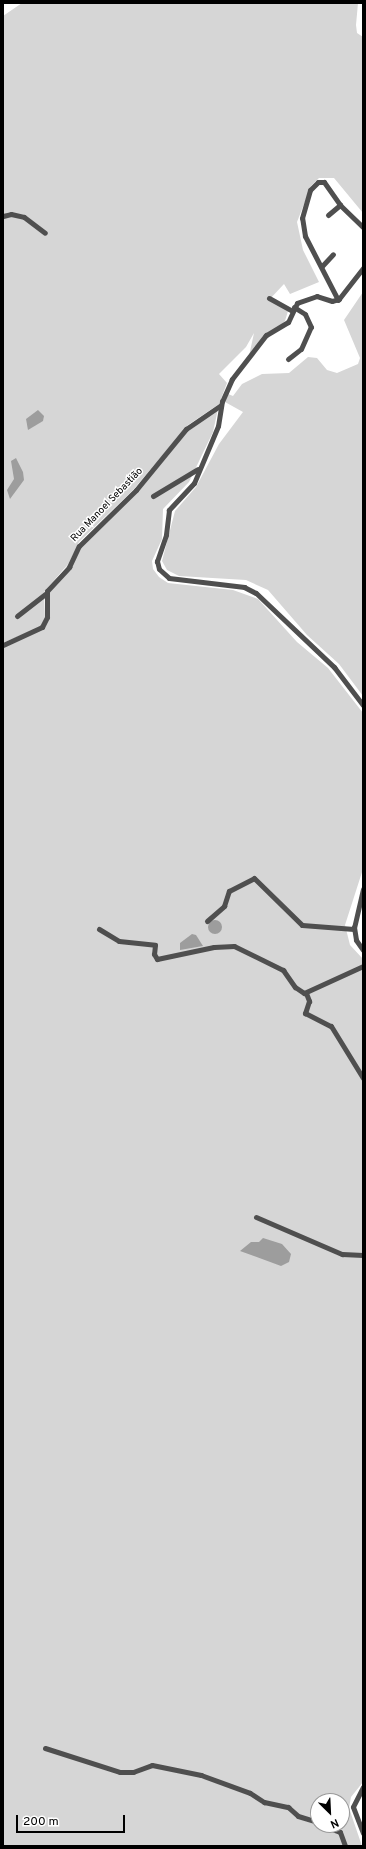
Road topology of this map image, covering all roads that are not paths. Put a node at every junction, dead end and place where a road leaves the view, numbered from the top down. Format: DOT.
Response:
graph roads {
  1 [pos="340,205"];
  2 [pos="328,215"];
  3 [pos="3,216"];
  4 [pos="363,227"];
  5 [pos="46,233"];
  6 [pos="333,254"];
  7 [pos="322,266"];
  8 [pos="363,268"];
  9 [pos="268,298"];
  10 [pos="338,300"];
  11 [pos="293,309"];
  12 [pos="288,360"];
  13 [pos="222,403"];
  14 [pos="198,469"];
  15 [pos="153,496"];
  16 [pos="46,592"];
  17 [pos="17,616"];
  18 [pos="3,645"];
  19 [pos="363,705"];
  20 [pos="363,889"];
  21 [pos="207,921"];
  22 [pos="99,929"];
  23 [pos="354,929"];
  24 [pos="363,950"];
  25 [pos="363,966"];
  26 [pos="306,993"];
  27 [pos="363,1078"];
  28 [pos="256,1217"];
  29 [pos="363,1254"];
  30 [pos="45,1748"];
  31 [pos="363,1787"];
  32 [pos="310,1820"];
  33 [pos="340,1833"];
  34 [pos="363,1833"];
  35 [pos="345,1846"];
  1 -- 2 [label="street"];
  1 -- 4 [label="street"];
  1 -- 7 [label="street"];
  3 -- 5 [label="street"];
  6 -- 7 [label="street"];
  7 -- 10 [label="street"];
  8 -- 10 [label="street"];
  9 -- 11 [label="street"];
  10 -- 11 [label="street"];
  11 -- 12 [label="street"];
  11 -- 13 [label="street"];
  13 -- 14 [label="street"];
  13 -- 16 [label="street, Rua Manoel Sebastião"];
  14 -- 15 [label="street"];
  14 -- 19 [label="street"];
  16 -- 17 [label="street, Rua Manoel Sebastião"];
  16 -- 18 [label="street"];
  20 -- 23 [label="street"];
  21 -- 23 [label="street"];
  22 -- 26 [label="street"];
  23 -- 24 [label="street"];
  25 -- 26 [label="street"];
  26 -- 27 [label="street"];
  28 -- 29 [label="street"];
  30 -- 32 [label="street"];
  31 -- 34 [label="street"];
  33 -- 35 [label="street"];
}
